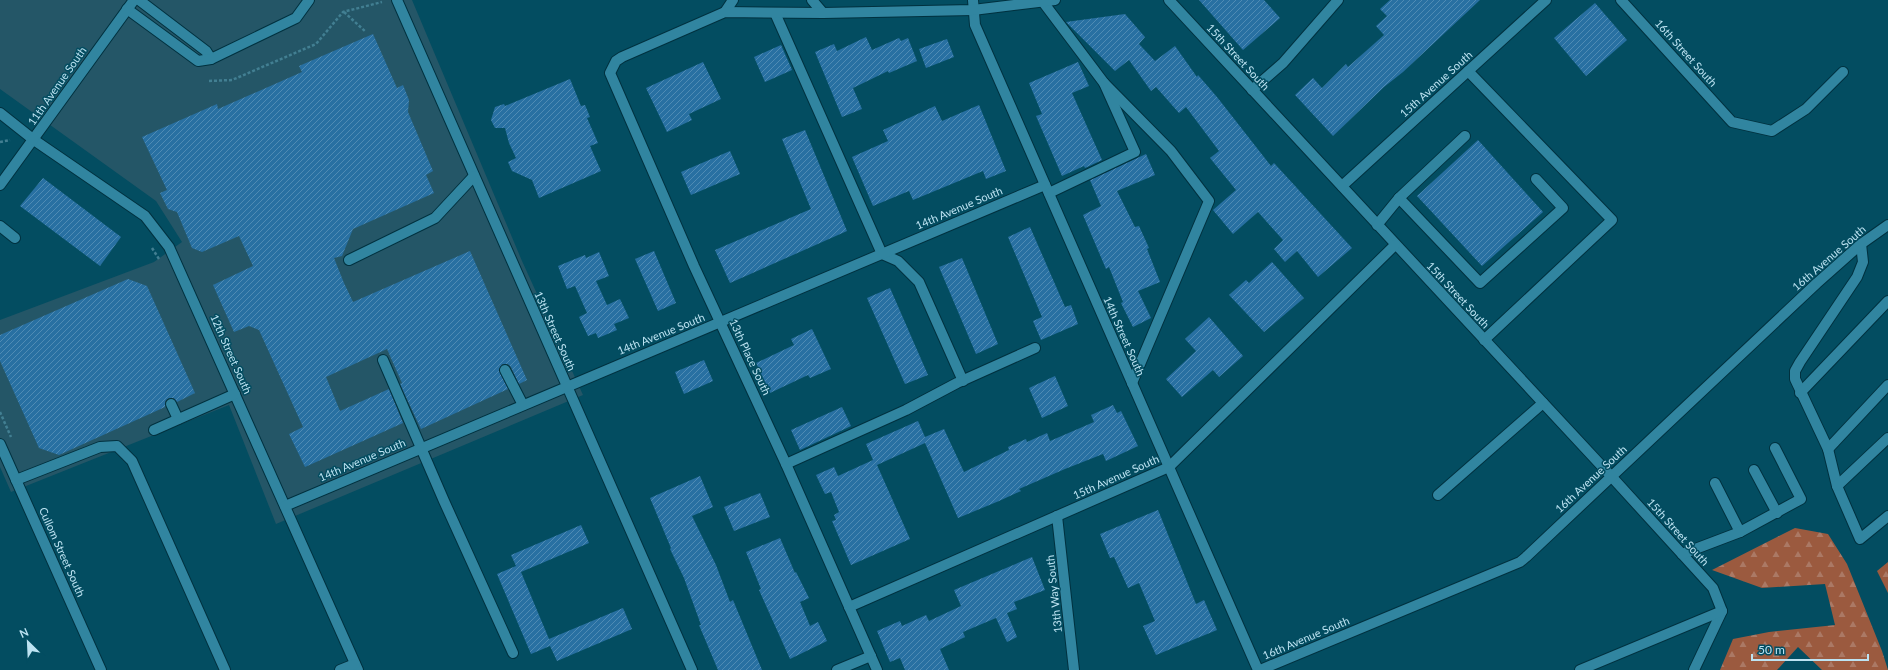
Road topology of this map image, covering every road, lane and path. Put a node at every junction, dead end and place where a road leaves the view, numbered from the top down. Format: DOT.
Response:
graph roads {
  1 [pos="134,0"];
  2 [pos="139,0"];
  3 [pos="309,0"];
  4 [pos="397,0"];
  5 [pos="733,0"];
  6 [pos="812,0"];
  7 [pos="1056,0"];
  8 [pos="1169,0"];
  9 [pos="1338,0"];
  10 [pos="1546,0"];
  11 [pos="1622,0"];
  12 [pos="382,2"];
  13 [pos="1044,2"];
  14 [pos="973,5"];
  15 [pos="127,9"];
  16 [pos="343,12"];
  17 [pos="725,12"];
  18 [pos="775,13"];
  19 [pos="823,13"];
  20 [pos="366,32"];
  21 [pos="212,59"];
  22 [pos="1468,71"];
  23 [pos="1843,72"];
  24 [pos="209,81"];
  25 [pos="1104,83"];
  26 [pos="1252,90"];
  27 [pos="0,114"];
  28 [pos="1465,136"];
  29 [pos="10,140"];
  30 [pos="34,140"];
  31 [pos="0,142"];
  32 [pos="474,176"];
  33 [pos="1536,179"];
  34 [pos="0,185"];
  35 [pos="1342,186"];
  36 [pos="1047,189"];
  37 [pos="1399,198"];
  38 [pos="1377,225"];
  39 [pos="1888,225"];
  40 [pos="0,226"];
  41 [pos="15,238"];
  42 [pos="1861,244"];
  43 [pos="1395,245"];
  44 [pos="882,254"];
  45 [pos="349,260"];
  46 [pos="1888,301"];
  47 [pos="720,322"];
  48 [pos="1484,340"];
  49 [pos="1035,348"];
  50 [pos="383,360"];
  51 [pos="505,370"];
  52 [pos="963,381"];
  53 [pos="1132,383"];
  54 [pos="1888,385"];
  55 [pos="566,386"];
  56 [pos="1800,393"];
  57 [pos="235,394"];
  58 [pos="1543,403"];
  59 [pos="172,404"];
  60 [pos="523,405"];
  61 [pos="178,419"];
  62 [pos="154,430"];
  63 [pos="1888,438"];
  64 [pos="0,444"];
  65 [pos="421,448"];
  66 [pos="1775,448"];
  67 [pos="1828,449"];
  68 [pos="786,464"];
  69 [pos="1168,467"];
  70 [pos="1754,470"];
  71 [pos="1612,476"];
  72 [pos="16,480"];
  73 [pos="1715,484"];
  74 [pos="1837,486"];
  75 [pos="1438,495"];
  76 [pos="285,506"];
  77 [pos="1777,513"];
  78 [pos="1057,516"];
  79 [pos="1888,516"];
  80 [pos="1740,532"];
  81 [pos="1682,554"];
  82 [pos="849,607"];
  83 [pos="1722,611"];
  84 [pos="513,653"];
  85 [pos="871,656"];
  86 [pos="357,667"];
  87 [pos="102,670"];
  88 [pos="225,670"];
  89 [pos="340,670"];
  90 [pos="692,670"];
  91 [pos="837,670"];
  92 [pos="877,670"];
  93 [pos="1074,670"];
  94 [pos="1259,670"];
  95 [pos="1580,670"];
  96 [pos="1694,670"];
  1 -- 15 [label="street, 11th Avenue South"];
  2 -- 21 [label="street"];
  3 -- 21 [label="street"];
  4 -- 32 [label="street, 13th Street South"];
  5 -- 17 [label="street"];
  6 -- 19 [label="street"];
  7 -- 13 [label="street"];
  8 -- 26 [label="street, 15th Street South"];
  9 -- 26 [label="street"];
  10 -- 22 [label="street, 15th Avenue South"];
  11 -- 23 [label="street, 16th Street South"];
  12 -- 16 [label="path"];
  13 -- 14 [label="street"];
  13 -- 25 [label="street"];
  14 -- 19 [label="street"];
  14 -- 36 [label="street, 14th Street South"];
  15 -- 21 [label="street"];
  15 -- 30 [label="street, 11th Avenue South"];
  16 -- 20 [label="path"];
  16 -- 24 [label="path"];
  17 -- 18 [label="street"];
  17 -- 47 [label="street, 13th Place South"];
  18 -- 19 [label="street"];
  18 -- 44 [label="street"];
  22 -- 35 [label="street, 15th Avenue South"];
  22 -- 48 [label="street"];
  25 -- 36 [label="street, 14th Avenue South"];
  25 -- 53 [label="street"];
  26 -- 35 [label="street, 15th Street South"];
  27 -- 30 [label="street, 12th Street South"];
  28 -- 37 [label="street"];
  29 -- 31 [label="path"];
  30 -- 34 [label="street, 11th Avenue South"];
  30 -- 57 [label="street, 12th Street South"];
  32 -- 45 [label="street"];
  32 -- 55 [label="street, 13th Street South"];
  33 -- 37 [label="street"];
  35 -- 38 [label="street, 15th Street South"];
  36 -- 44 [label="street, 14th Avenue South"];
  36 -- 53 [label="street, 14th Street South"];
  37 -- 38 [label="street"];
  38 -- 43 [label="street, 15th Street South"];
  39 -- 42 [label="street, 16th Avenue South"];
  40 -- 41 [label="street"];
  42 -- 56 [label="street"];
  42 -- 71 [label="street, 16th Avenue South"];
  43 -- 48 [label="street, 15th Street South"];
  43 -- 69 [label="street, 15th Avenue South"];
  44 -- 47 [label="street, 14th Avenue South"];
  44 -- 52 [label="street"];
  46 -- 56 [label="street"];
  47 -- 55 [label="street, 14th Avenue South"];
  47 -- 68 [label="street, 13th Place South"];
  48 -- 58 [label="street, 15th Street South"];
  49 -- 52 [label="street"];
  50 -- 65 [label="street"];
  51 -- 60 [label="street"];
  52 -- 68 [label="street"];
  53 -- 69 [label="street, 14th Street South"];
  54 -- 67 [label="street"];
  55 -- 60 [label="street, 14th Avenue South"];
  55 -- 90 [label="street, 13th Street South"];
  56 -- 67 [label="street"];
  57 -- 61 [label="street"];
  57 -- 76 [label="street, 12th Street South"];
  58 -- 71 [label="street, 15th Street South"];
  58 -- 75 [label="street"];
  59 -- 61 [label="street"];
  60 -- 65 [label="street, 14th Avenue South"];
  61 -- 62 [label="street"];
  63 -- 74 [label="street"];
  64 -- 72 [label="street, Cullom Street South"];
  65 -- 76 [label="street, 14th Avenue South"];
  65 -- 84 [label="street"];
  66 -- 77 [label="street"];
  67 -- 74 [label="street"];
  68 -- 82 [label="street, 13th Place South"];
  69 -- 78 [label="street, 15th Avenue South"];
  69 -- 94 [label="street, 14th Street South"];
  70 -- 77 [label="street"];
  71 -- 81 [label="street, 15th Street South"];
  71 -- 94 [label="street, 16th Avenue South"];
  72 -- 87 [label="street, Cullom Street South"];
  72 -- 88 [label="street"];
  73 -- 80 [label="street"];
  74 -- 79 [label="street"];
  76 -- 86 [label="street, 12th Street South"];
  77 -- 80 [label="street"];
  78 -- 82 [label="street, 15th Avenue South"];
  78 -- 93 [label="street, 13th Way South"];
  80 -- 81 [label="street"];
  81 -- 83 [label="street, 15th Street South"];
  82 -- 85 [label="street, 13th Place South"];
  83 -- 95 [label="street"];
  83 -- 96 [label="street"];
  85 -- 91 [label="street"];
  85 -- 92 [label="street, 13th Place South"];
  86 -- 89 [label="street"];
}
